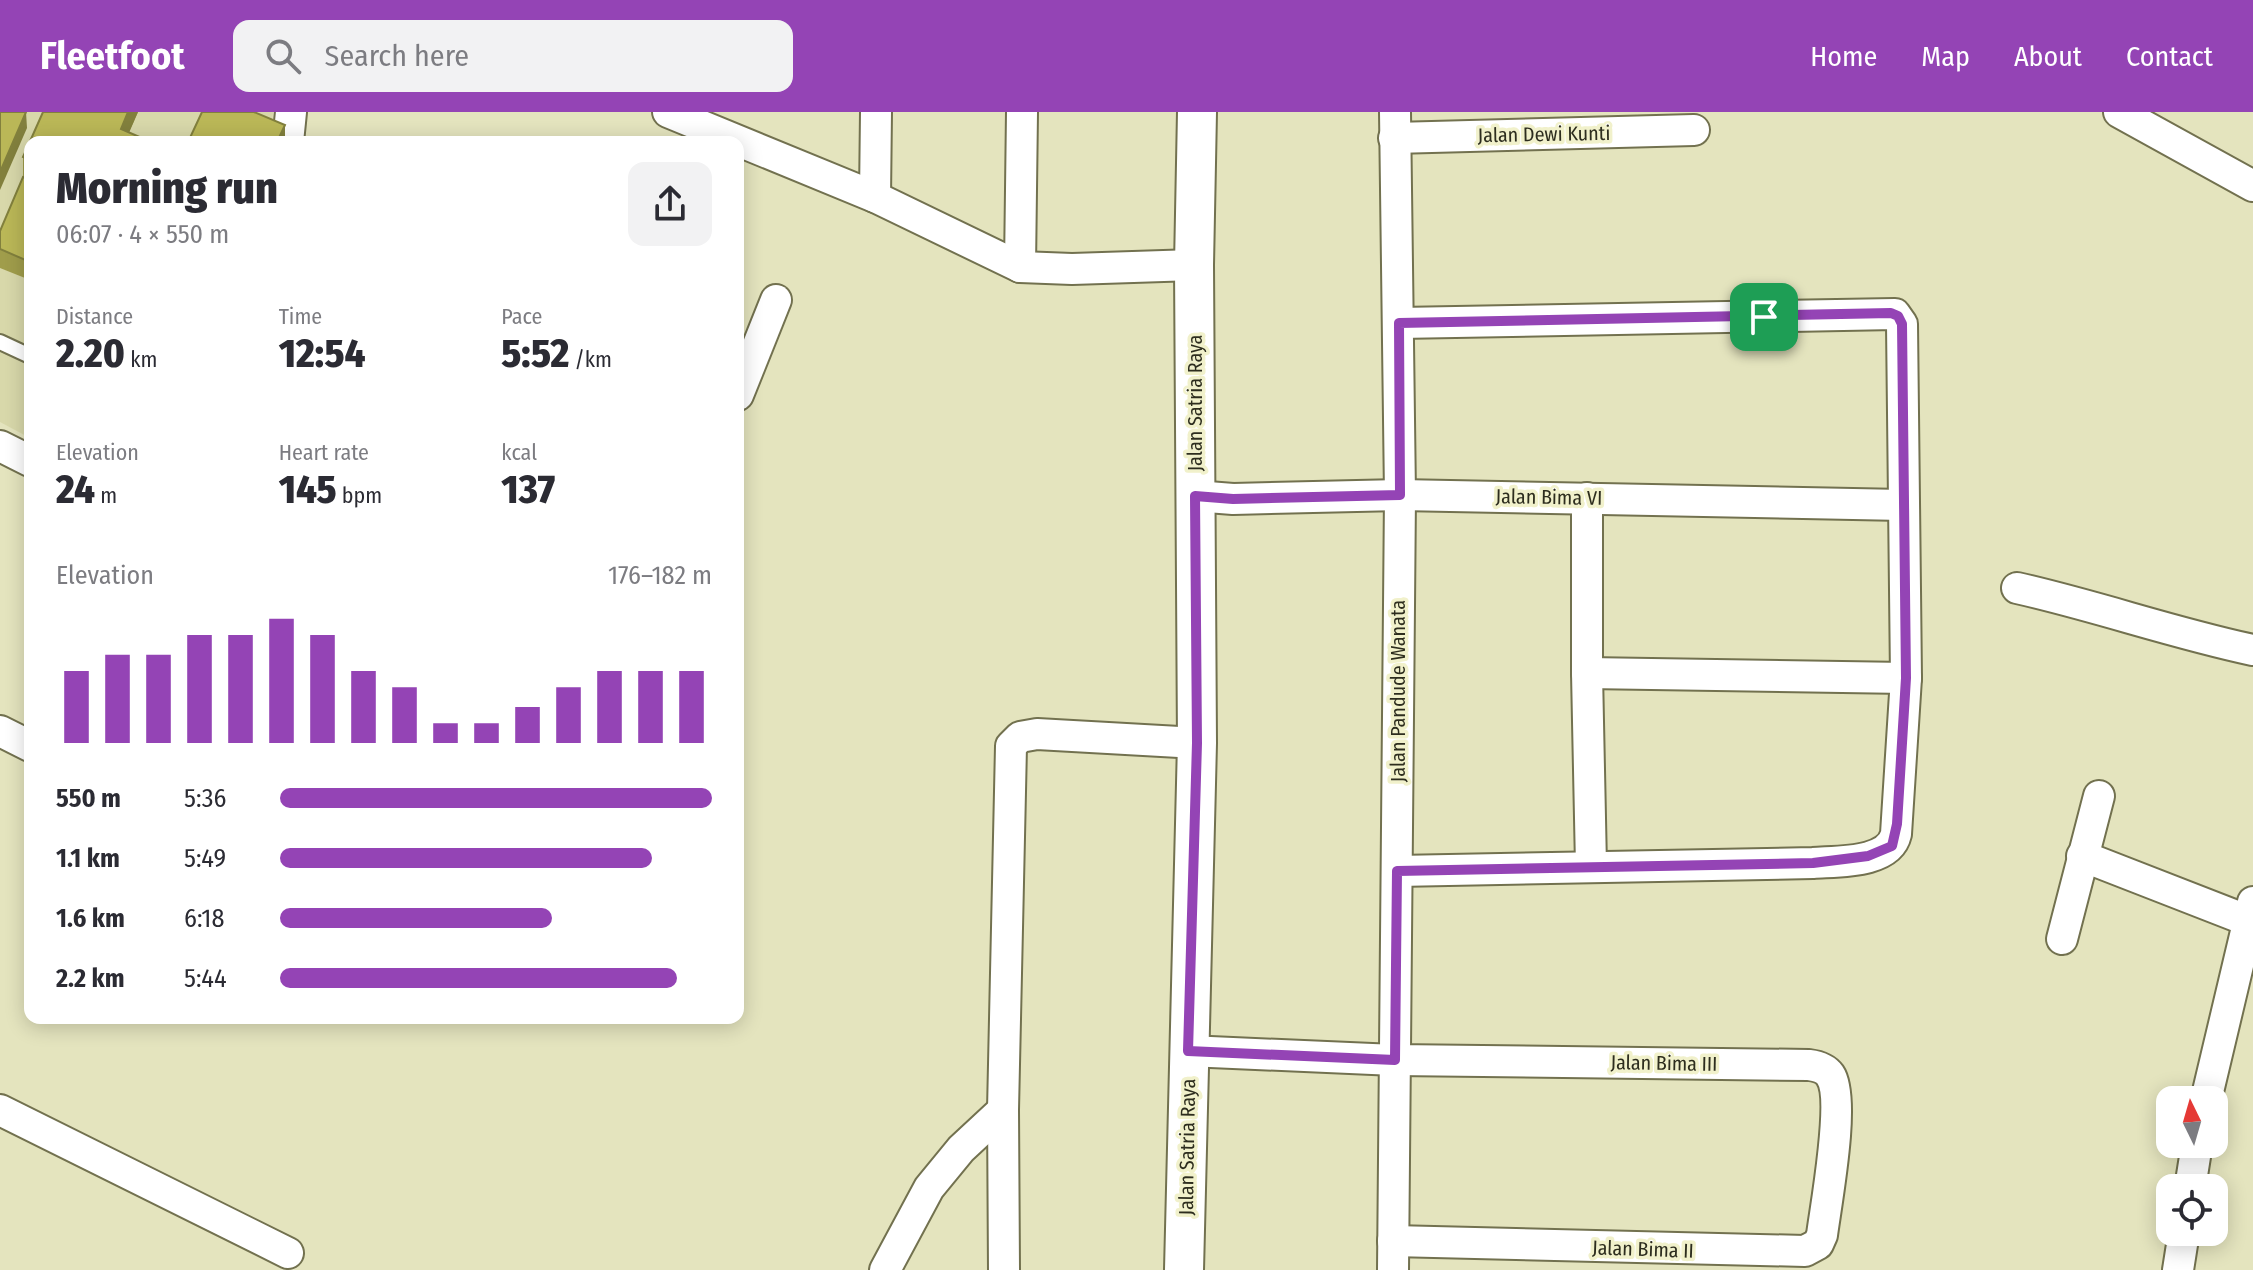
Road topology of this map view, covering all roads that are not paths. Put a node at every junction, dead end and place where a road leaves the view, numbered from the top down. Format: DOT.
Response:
graph roads {
  1 [pos="291,112"];
  2 [pos="668,112"];
  3 [pos="876,112"];
  4 [pos="1022,112"];
  5 [pos="1197,112"];
  6 [pos="2119,112"];
  7 [pos="1394,125"];
  8 [pos="1694,130"];
  9 [pos="289,136"];
  10 [pos="726,136"];
  11 [pos="744,143"];
  12 [pos="2253,186"];
  13 [pos="875,197"];
  14 [pos="1194,265"];
  15 [pos="1020,267"];
  16 [pos="776,300"];
  17 [pos="1399,323"];
  18 [pos="0,342"];
  19 [pos="24,353"];
  20 [pos="744,380"];
  21 [pos="0,446"];
  22 [pos="24,458"];
  23 [pos="1400,495"];
  24 [pos="1195,496"];
  25 [pos="1587,498"];
  26 [pos="1903,505"];
  27 [pos="2017,588"];
  28 [pos="2253,650"];
  29 [pos="1587,673"];
  30 [pos="1906,678"];
  31 [pos="0,731"];
  32 [pos="24,743"];
  33 [pos="1197,743"];
  34 [pos="2099,796"];
  35 [pos="2082,856"];
  36 [pos="1591,866"];
  37 [pos="1397,871"];
  38 [pos="2251,911"];
  39 [pos="2062,939"];
  40 [pos="1188,1051"];
  41 [pos="1395,1060"];
  42 [pos="2209,1086"];
  43 [pos="0,1110"];
  44 [pos="1003,1110"];
  45 [pos="1831,1173"];
  46 [pos="2182,1246"];
  47 [pos="288,1253"];
  48 [pos="1393,1256"];
  49 [pos="1818,1257"];
  50 [pos="885,1270"];
  51 [pos="1004,1270"];
  52 [pos="1184,1270"];
  53 [pos="2178,1270"];
  1 -- 9 [label="street"];
  2 -- 10 [label="street"];
  3 -- 13 [label="street"];
  4 -- 15 [label="street"];
  5 -- 14 [label="street, Jalan Satria Raya"];
  6 -- 12 [label="street"];
  7 -- 8 [label="street, Jalan Dewi Kunti"];
  7 -- 17 [label="street, Jalan Pandude Wanata"];
  11 -- 13 [label="street"];
  13 -- 15 [label="street"];
  14 -- 15 [label="street"];
  14 -- 24 [label="street, Jalan Satria Raya"];
  16 -- 20 [label="street"];
  17 -- 23 [label="street, Jalan Pandude Wanata"];
  17 -- 26 [label="street"];
  18 -- 19 [label="lane"];
  21 -- 22 [label="street"];
  23 -- 24 [label="street, Jalan Bima VI"];
  23 -- 25 [label="street, Jalan Bima VI"];
  23 -- 37 [label="street, Jalan Pandude Wanata"];
  24 -- 33 [label="street, Jalan Satria Raya"];
  25 -- 26 [label="street, Jalan Bima VI"];
  25 -- 29 [label="street"];
  26 -- 30 [label="street"];
  27 -- 28 [label="street"];
  29 -- 30 [label="street"];
  29 -- 36 [label="street"];
  30 -- 36 [label="street"];
  31 -- 32 [label="street"];
  33 -- 40 [label="street, Jalan Satria Raya"];
  33 -- 44 [label="street"];
  34 -- 35 [label="street"];
  35 -- 38 [label="street"];
  35 -- 39 [label="street"];
  36 -- 37 [label="street"];
  37 -- 41 [label="street, Jalan Pandude Wanata"];
  38 -- 42 [label="street"];
  40 -- 41 [label="street, Jalan Bima III"];
  40 -- 52 [label="street, Jalan Satria Raya"];
  41 -- 45 [label="street, Jalan Bima III"];
  41 -- 48 [label="street, Jalan Pandude Wanata"];
  43 -- 47 [label="street"];
  44 -- 50 [label="street"];
  44 -- 51 [label="street"];
  45 -- 49 [label="street, Jalan Bima II"];
  46 -- 53 [label="street"];
  48 -- 49 [label="street, Jalan Bima II"];
}
